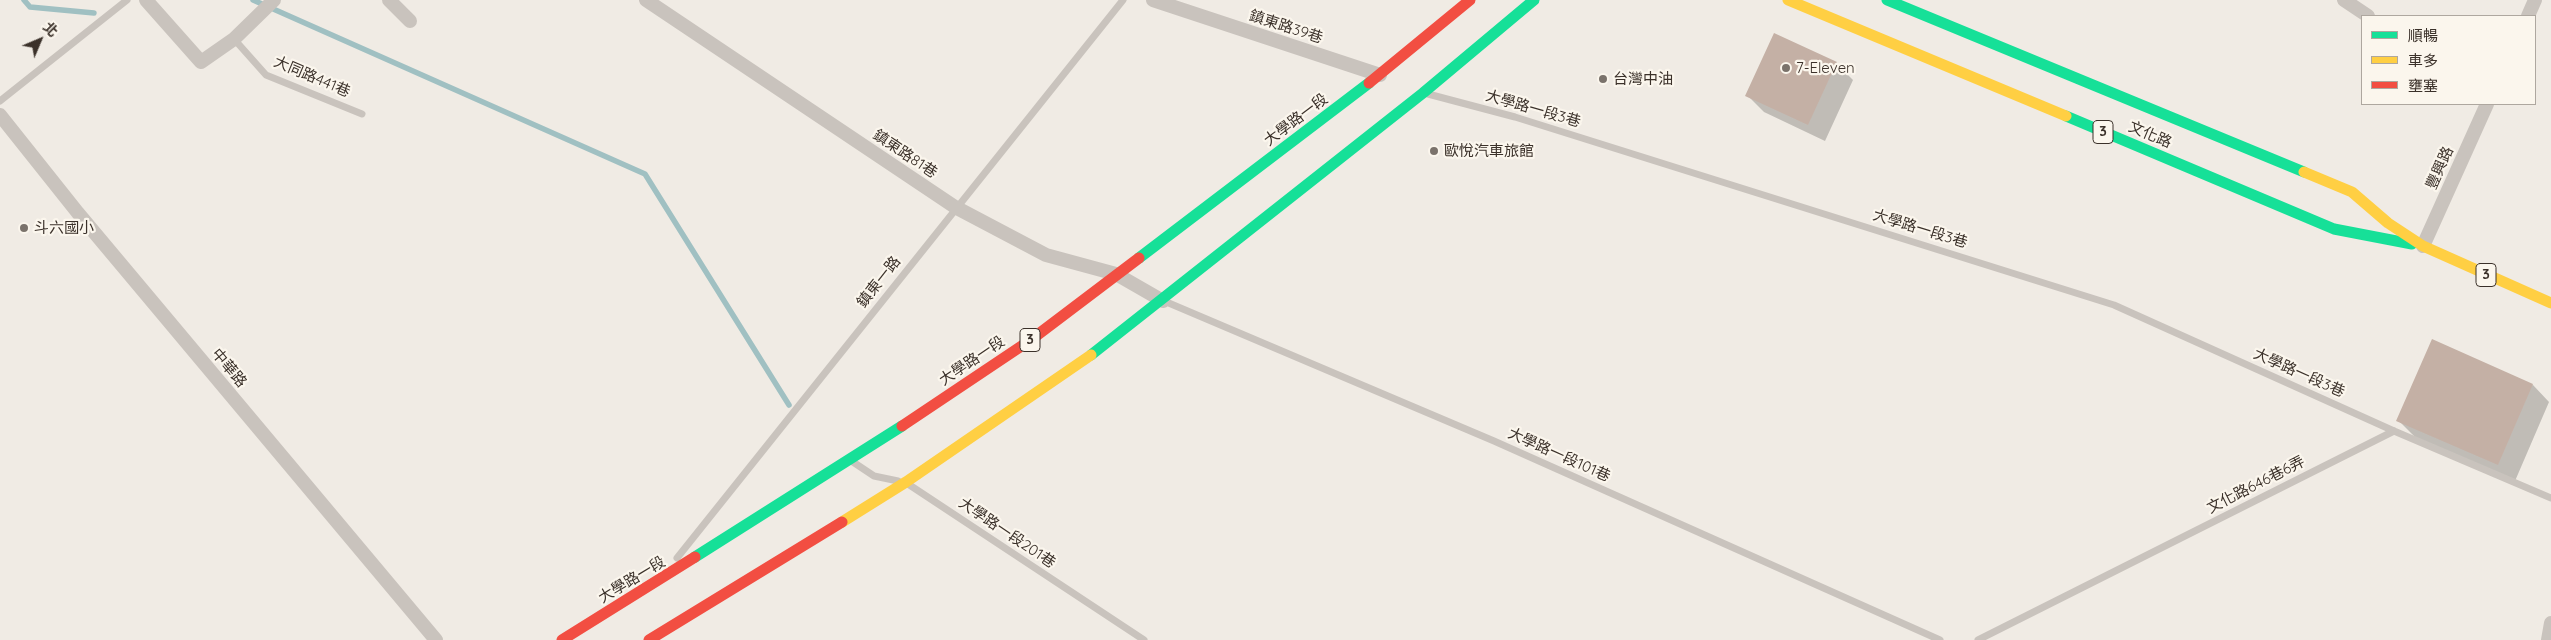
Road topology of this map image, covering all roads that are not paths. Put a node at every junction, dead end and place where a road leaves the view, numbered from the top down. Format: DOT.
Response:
graph roads {
  1 [pos="126,0"];
  2 [pos="146,0"];
  3 [pos="274,0"];
  4 [pos="389,0"];
  5 [pos="646,0"];
  6 [pos="1123,0"];
  7 [pos="1153,0"];
  8 [pos="1470,0"];
  9 [pos="1534,0"];
  10 [pos="1788,0"];
  11 [pos="1886,0"];
  12 [pos="2344,0"];
  13 [pos="2535,0"];
  14 [pos="2366,15"];
  15 [pos="2528,15"];
  16 [pos="410,21"];
  17 [pos="234,39"];
  18 [pos="1380,75"];
  19 [pos="1423,93"];
  20 [pos="0,100"];
  21 [pos="2486,105"];
  22 [pos="362,114"];
  23 [pos="0,115"];
  24 [pos="955,207"];
  25 [pos="2422,246"];
  26 [pos="1116,274"];
  27 [pos="1163,300"];
  28 [pos="2551,303"];
  29 [pos="2394,431"];
  30 [pos="851,460"];
  31 [pos="906,482"];
  32 [pos="2551,498"];
  33 [pos="658,582"];
  34 [pos="2551,623"];
  35 [pos="436,640"];
  36 [pos="562,640"];
  37 [pos="648,640"];
  38 [pos="1144,640"];
  39 [pos="1940,640"];
  40 [pos="1978,640"];
  41 [pos="2548,640"];
  1 -- 20 [label="lane"];
  2 -- 17 [label="street"];
  3 -- 17 [label="street"];
  4 -- 16 [label="street"];
  5 -- 24 [label="street, 鎮東路81巷"];
  6 -- 24 [label="lane, 鎮東一路"];
  7 -- 18 [label="street, 鎮東路39巷"];
  8 -- 18 [label="main road, 大學路一段 / 3"];
  9 -- 19 [label="main road"];
  10 -- 25 [label="main road, 文化路 / 3"];
  11 -- 25 [label="main road, 文化路 / 3"];
  12 -- 14 [label="street"];
  13 -- 15 [label="street"];
  17 -- 22 [label="lane, 大同路441巷"];
  18 -- 26 [label="main road, 大學路一段 / 3"];
  19 -- 27 [label="main road"];
  19 -- 29 [label="lane, 大學路一段3巷"];
  21 -- 25 [label="street, 豐興路"];
  23 -- 35 [label="street, 中華路"];
  24 -- 26 [label="street, 鎮東路81巷"];
  24 -- 33 [label="lane, 鎮東一路"];
  25 -- 28 [label="main road, 文化路 / 3"];
  26 -- 27 [label="street, 鎮東路81巷"];
  26 -- 30 [label="main road, 大學路一段 / 3"];
  27 -- 31 [label="main road"];
  27 -- 39 [label="lane, 大學路一段101巷"];
  29 -- 32 [label="lane"];
  29 -- 40 [label="lane, 文化路646巷6弄"];
  30 -- 31 [label="lane, 大學路一段201巷"];
  30 -- 33 [label="main road, 大學路一段 / 3"];
  31 -- 37 [label="main road"];
  31 -- 38 [label="lane, 大學路一段201巷"];
  33 -- 36 [label="main road, 大學路一段 / 3"];
  34 -- 41 [label="street"];
}
